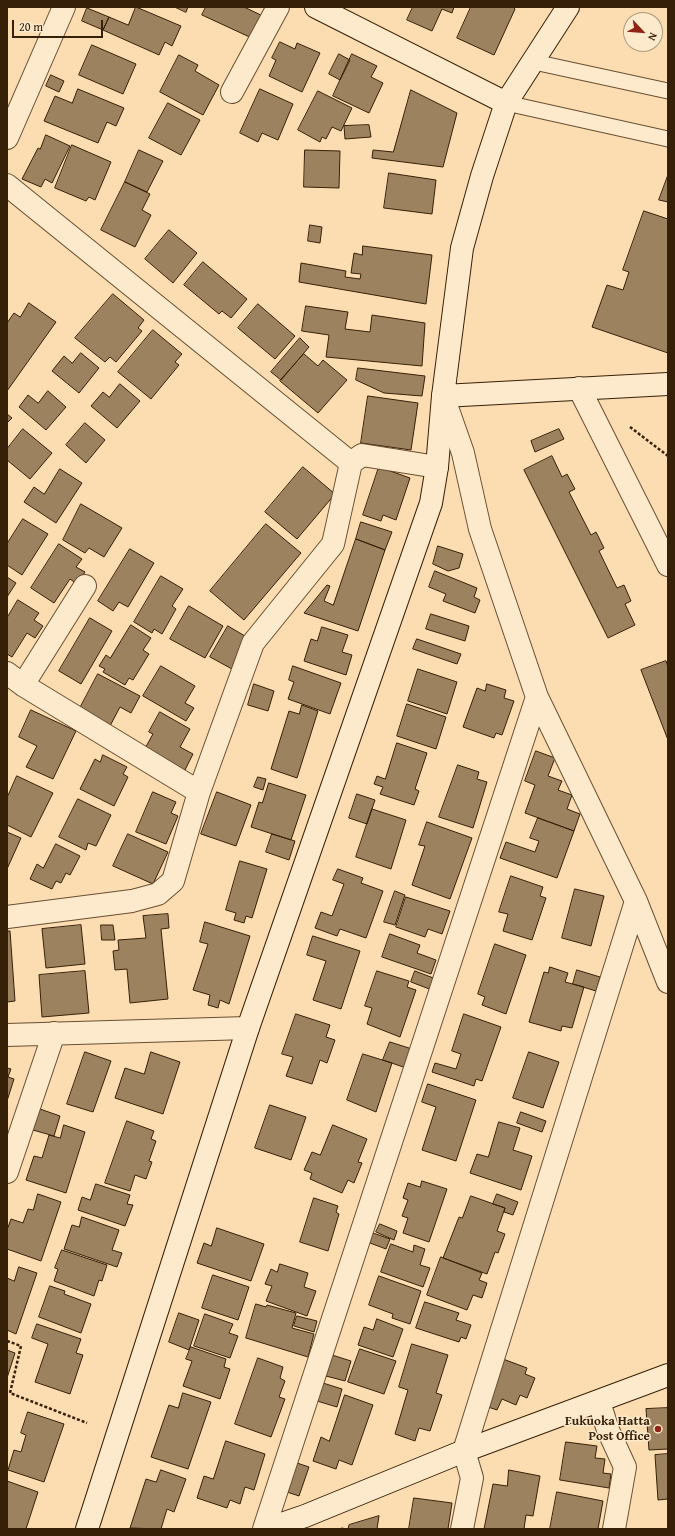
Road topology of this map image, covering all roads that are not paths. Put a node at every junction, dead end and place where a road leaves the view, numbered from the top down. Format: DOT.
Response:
graph roads {
  1 [pos="64,7"];
  2 [pos="278,7"];
  3 [pos="568,7"];
  4 [pos="326,9"];
  5 [pos="534,62"];
  6 [pos="668,91"];
  7 [pos="232,92"];
  8 [pos="506,103"];
  9 [pos="7,138"];
  10 [pos="668,139"];
  11 [pos="7,185"];
  12 [pos="668,384"];
  13 [pos="578,388"];
  14 [pos="443,396"];
  15 [pos="351,463"];
  16 [pos="437,467"];
  17 [pos="668,565"];
  18 [pos="85,586"];
  19 [pos="15,679"];
  20 [pos="538,697"];
  21 [pos="199,792"];
  22 [pos="636,901"];
  23 [pos="7,917"];
  24 [pos="668,982"];
  25 [pos="248,1028"];
  26 [pos="54,1033"];
  27 [pos="7,1035"];
  28 [pos="7,1172"];
  29 [pos="668,1375"];
  30 [pos="599,1402"];
  31 [pos="464,1452"];
  32 [pos="304,1522"];
  33 [pos="87,1529"];
  34 [pos="265,1529"];
  35 [pos="462,1529"];
  36 [pos="614,1529"];
  1 -- 9 [label="street"];
  2 -- 7 [label="street"];
  3 -- 5 [label="street"];
  4 -- 8 [label="street"];
  5 -- 6 [label="lane"];
  5 -- 8 [label="street"];
  8 -- 10 [label="lane"];
  8 -- 14 [label="street"];
  11 -- 15 [label="street"];
  12 -- 13 [label="street"];
  13 -- 14 [label="street"];
  13 -- 17 [label="street"];
  14 -- 16 [label="street"];
  14 -- 20 [label="street"];
  15 -- 16 [label="street"];
  15 -- 21 [label="street"];
  16 -- 25 [label="street"];
  18 -- 19 [label="street"];
  19 -- 21 [label="street"];
  20 -- 22 [label="street"];
  20 -- 34 [label="street"];
  21 -- 23 [label="street"];
  22 -- 24 [label="street"];
  22 -- 31 [label="street"];
  25 -- 26 [label="street"];
  25 -- 33 [label="street"];
  26 -- 27 [label="street"];
  26 -- 28 [label="street"];
  29 -- 30 [label="street"];
  30 -- 31 [label="street"];
  30 -- 36 [label="street"];
  31 -- 32 [label="street"];
  31 -- 35 [label="street"];
  32 -- 34 [label="street"];
}
